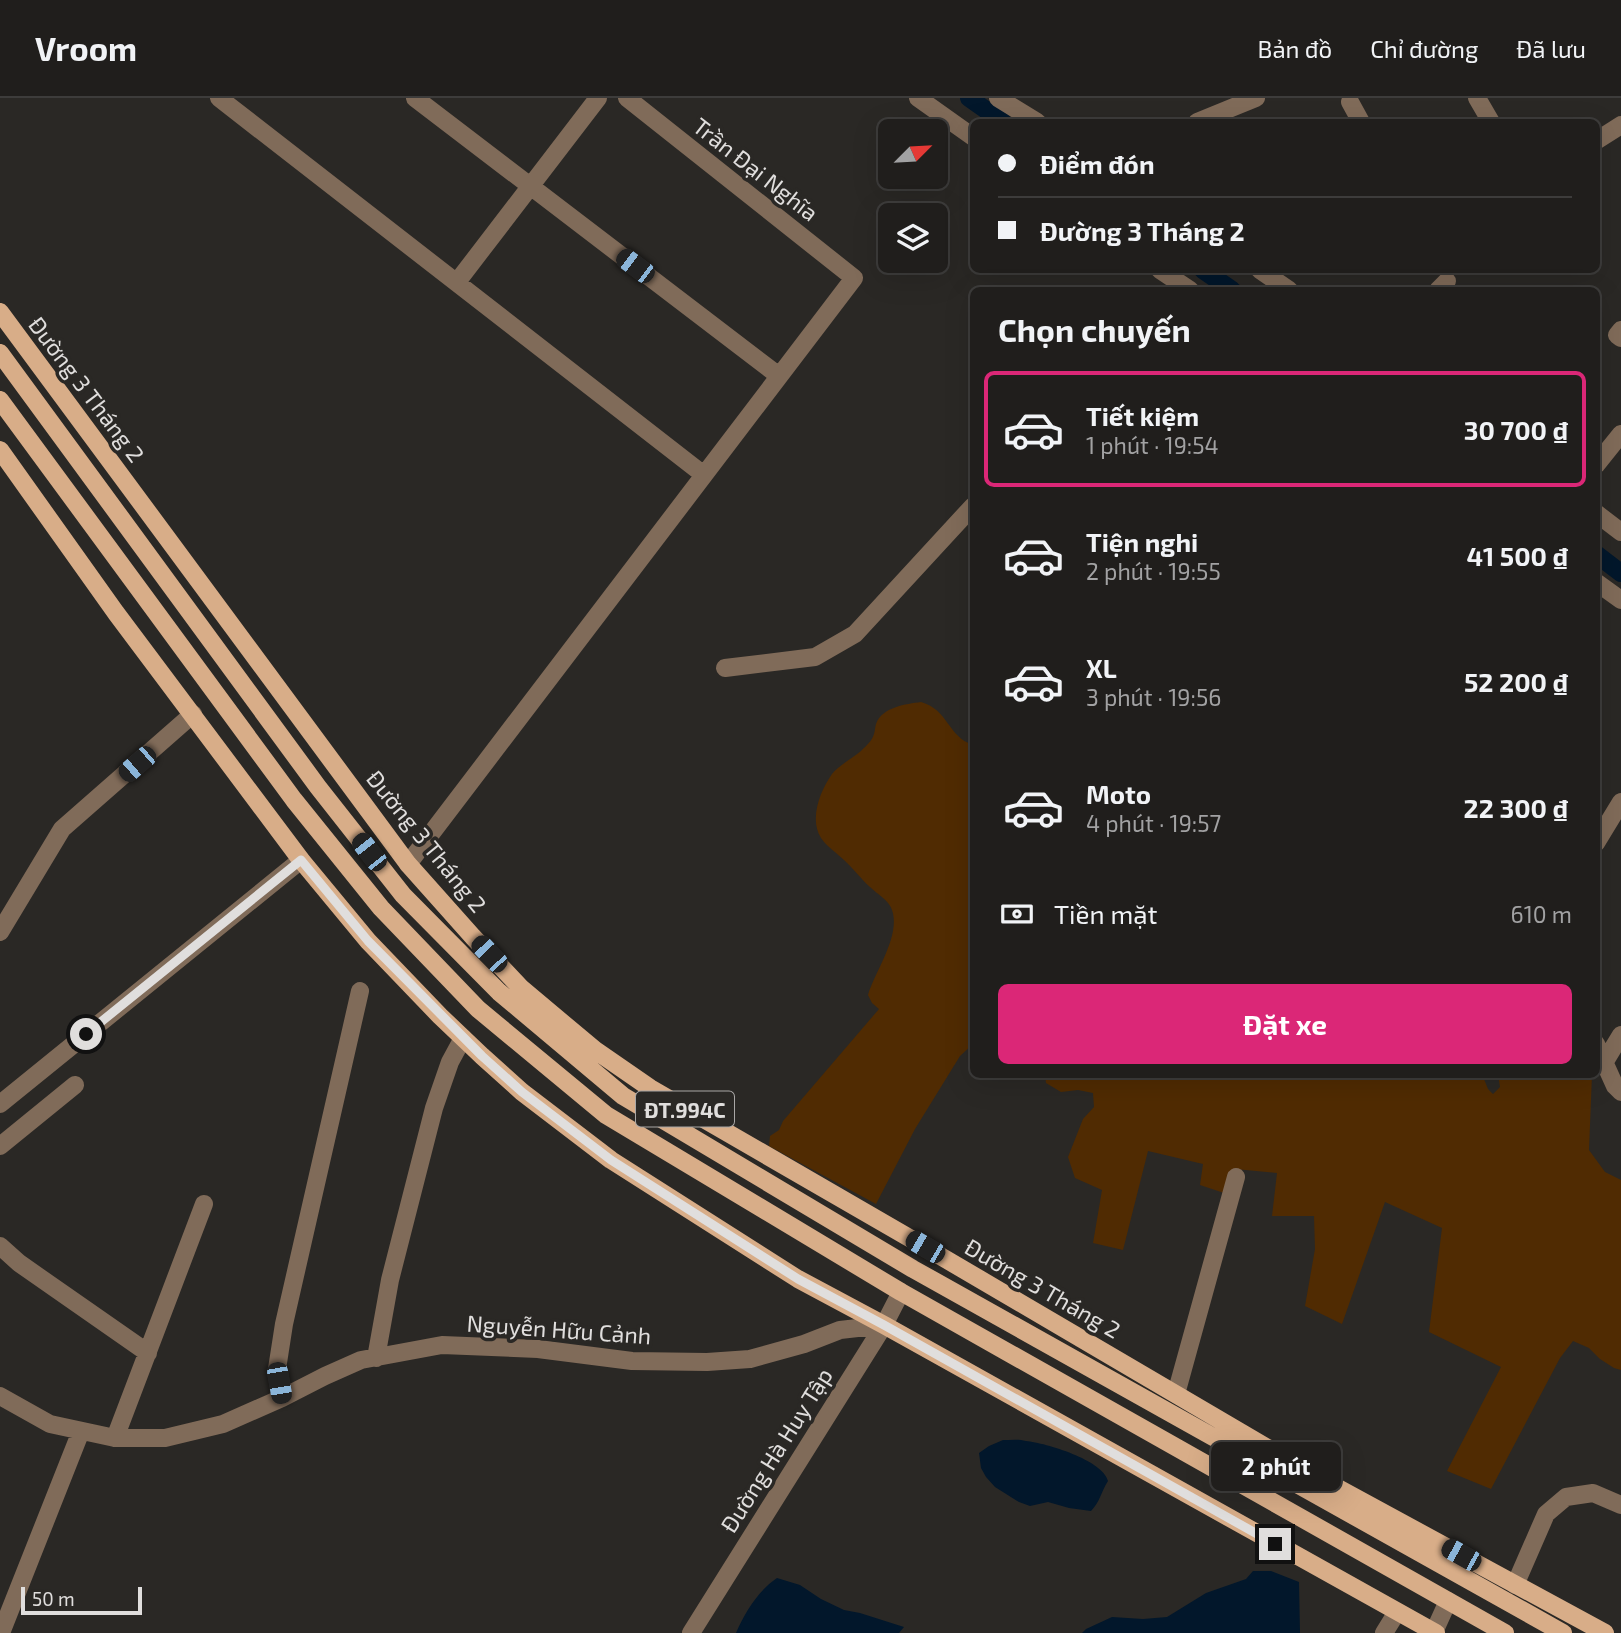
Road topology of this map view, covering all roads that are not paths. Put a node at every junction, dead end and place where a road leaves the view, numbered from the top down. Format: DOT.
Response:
graph roads {
  1 [pos="219,98"];
  2 [pos="415,98"];
  3 [pos="598,98"];
  4 [pos="627,98"];
  5 [pos="918,98"];
  6 [pos="999,98"];
  7 [pos="1254,98"];
  8 [pos="1477,98"];
  9 [pos="1350,102"];
  10 [pos="1032,119"];
  11 [pos="1204,119"];
  12 [pos="1359,119"];
  13 [pos="1489,119"];
  14 [pos="1621,125"];
  15 [pos="970,135"];
  16 [pos="1600,138"];
  17 [pos="532,187"];
  18 [pos="1163,273"];
  19 [pos="1267,275"];
  20 [pos="457,282"];
  21 [pos="1179,287"];
  22 [pos="1285,287"];
  23 [pos="0,312"];
  24 [pos="1621,330"];
  25 [pos="1621,338"];
  26 [pos="0,353"];
  27 [pos="779,376"];
  28 [pos="0,400"];
  29 [pos="1621,434"];
  30 [pos="0,450"];
  31 [pos="1600,460"];
  32 [pos="704,475"];
  33 [pos="970,509"];
  34 [pos="1600,516"];
  35 [pos="1621,531"];
  36 [pos="1600,591"];
  37 [pos="1621,600"];
  38 [pos="725,668"];
  39 [pos="193,714"];
  40 [pos="1621,802"];
  41 [pos="1600,836"];
  42 [pos="301,860"];
  43 [pos="408,864"];
  44 [pos="0,932"];
  45 [pos="360,991"];
  46 [pos="1621,1035"];
  47 [pos="463,1038"];
  48 [pos="1600,1054"];
  49 [pos="1604,1063"];
  50 [pos="75,1085"];
  51 [pos="1621,1092"];
  52 [pos="0,1104"];
  53 [pos="0,1146"];
  54 [pos="1236,1177"];
  55 [pos="204,1204"];
  56 [pos="0,1246"];
  57 [pos="925,1247"];
  58 [pos="913,1269"];
  59 [pos="901,1292"];
  60 [pos="884,1325"];
  61 [pos="148,1353"];
  62 [pos="376,1358"];
  63 [pos="1177,1394"];
  64 [pos="0,1396"];
  65 [pos="282,1398"];
  66 [pos="81,1431"];
  67 [pos="115,1438"];
  68 [pos="1621,1506"];
  69 [pos="1515,1585"];
  70 [pos="1448,1601"];
  71 [pos="1397,1612"];
  72 [pos="1,1633"];
  73 [pos="691,1633"];
  74 [pos="1384,1633"];
  75 [pos="1435,1633"];
  76 [pos="1505,1633"];
  77 [pos="1563,1633"];
  78 [pos="1605,1633"];
  1 -- 20 [label="street"];
  2 -- 17 [label="street"];
  3 -- 17 [label="street"];
  4 -- 27 [label="street, Trần Đại Nghĩa"];
  5 -- 15 [label="street"];
  6 -- 10 [label="street"];
  7 -- 11 [label="street"];
  8 -- 13 [label="street"];
  9 -- 12 [label="street"];
  14 -- 16 [label="street"];
  17 -- 20 [label="street"];
  17 -- 27 [label="street"];
  18 -- 21 [label="street"];
  19 -- 22 [label="street"];
  20 -- 32 [label="street"];
  23 -- 43 [label="main road, Đường 3 Tháng 2 / ĐT.994C"];
  24 -- 25 [label="street"];
  26 -- 58 [label="main road, Đường 3 Tháng 2 / ĐT.994C"];
  27 -- 32 [label="street"];
  28 -- 59 [label="main road, ĐT.994C"];
  29 -- 31 [label="street"];
  30 -- 39 [label="main road"];
  32 -- 43 [label="street"];
  33 -- 38 [label="street"];
  34 -- 35 [label="street"];
  36 -- 37 [label="street"];
  39 -- 42 [label="main road"];
  39 -- 44 [label="street"];
  40 -- 41 [label="street"];
  42 -- 47 [label="main road"];
  42 -- 52 [label="street"];
  43 -- 57 [label="main road, Đường 3 Tháng 2 / ĐT.994C"];
  45 -- 65 [label="street"];
  46 -- 49 [label="street"];
  47 -- 60 [label="main road"];
  47 -- 62 [label="street"];
  48 -- 49 [label="street"];
  49 -- 51 [label="street"];
  50 -- 53 [label="street"];
  54 -- 63 [label="street"];
  55 -- 61 [label="street"];
  56 -- 61 [label="street"];
  57 -- 58 [label="main road"];
  57 -- 63 [label="main road, Đường 3 Tháng 2 / ĐT.994C"];
  58 -- 59 [label="main road"];
  58 -- 77 [label="main road, Đường 3 Tháng 2 / ĐT.994C"];
  59 -- 60 [label="street, Đường Hà Huy Tập"];
  59 -- 70 [label="main road, ĐT.994C"];
  60 -- 62 [label="street, Nguyễn Hữu Cảnh"];
  60 -- 71 [label="main road"];
  60 -- 73 [label="street, Đường Hà Huy Tập"];
  61 -- 67 [label="street"];
  62 -- 65 [label="street, Nguyễn Hữu Cảnh"];
  63 -- 69 [label="main road, Đường 3 Tháng 2 / ĐT.994C"];
  64 -- 66 [label="street, Nguyễn Hữu Cảnh"];
  65 -- 67 [label="street, Nguyễn Hữu Cảnh"];
  66 -- 67 [label="street, Nguyễn Hữu Cảnh"];
  66 -- 72 [label="street"];
  68 -- 69 [label="street"];
  69 -- 78 [label="main road, Đường 3 Tháng 2 / ĐT.994C"];
  70 -- 75 [label="street"];
  70 -- 76 [label="main road, ĐT.994C"];
  71 -- 74 [label="street"];
  71 -- 75 [label="main road"];
}
